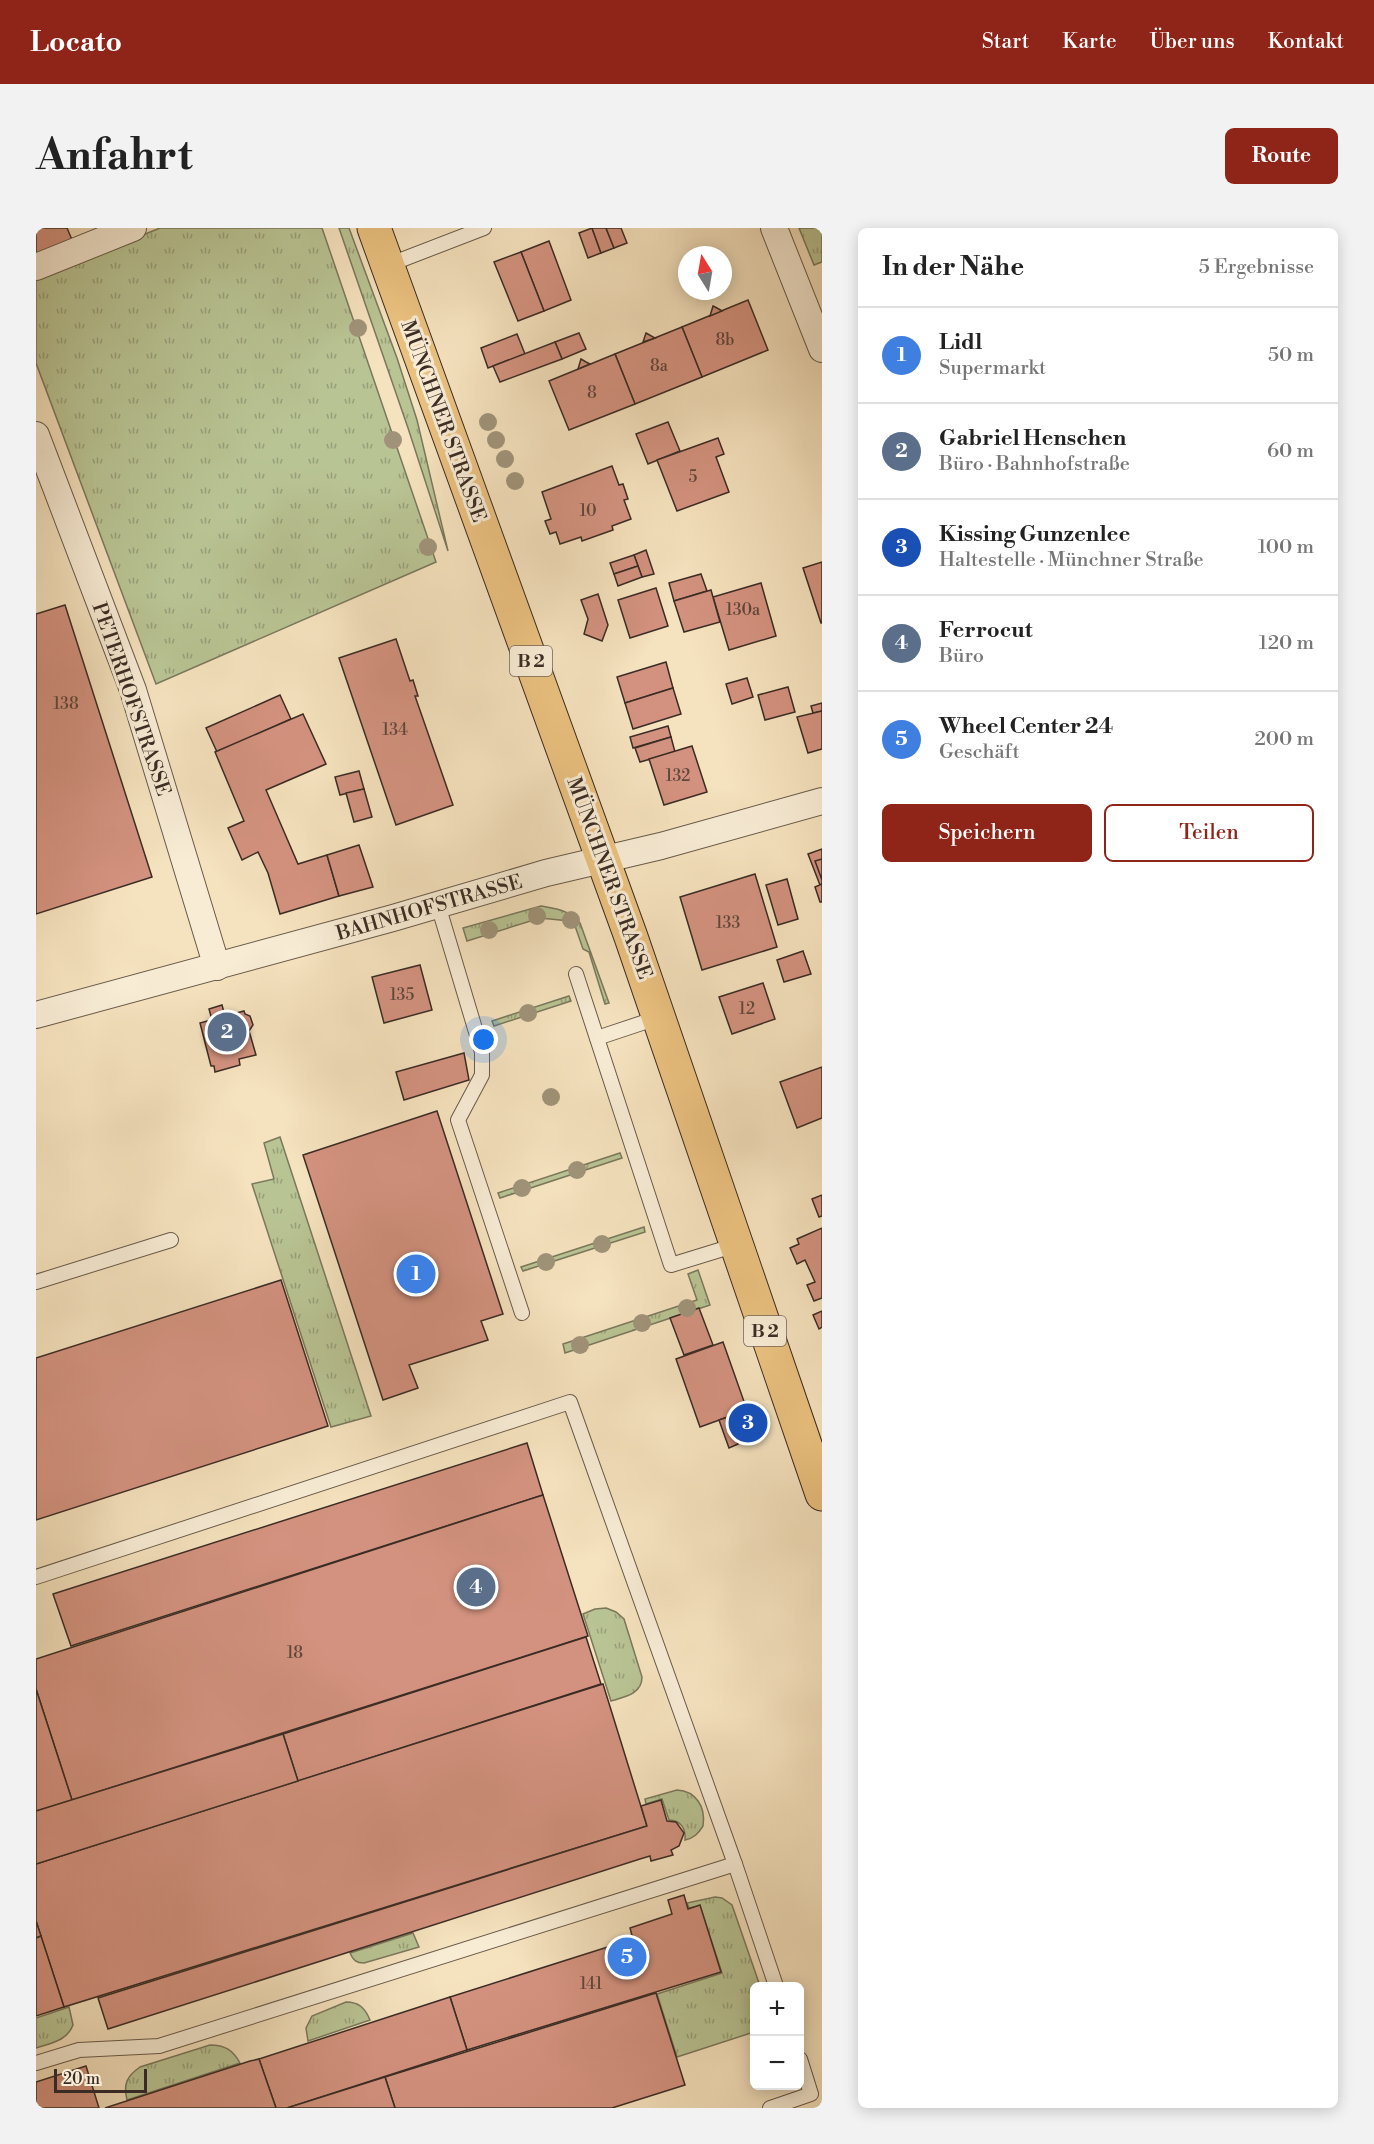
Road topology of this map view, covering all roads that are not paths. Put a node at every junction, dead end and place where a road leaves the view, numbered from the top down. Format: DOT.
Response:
graph roads {
  1 [pos="133,228"];
  2 [pos="374,228"];
  3 [pos="484,228"];
  4 [pos="774,228"];
  5 [pos="388,265"];
  6 [pos="36,267"];
  7 [pos="822,349"];
  8 [pos="36,435"];
  9 [pos="822,801"];
  10 [pos="603,859"];
  11 [pos="438,905"];
  12 [pos="216,967"];
  13 [pos="576,974"];
  14 [pos="36,1015"];
  15 [pos="660,1017"];
  16 [pos="597,1038"];
  17 [pos="171,1240"];
  18 [pos="736,1245"];
  19 [pos="36,1282"];
  20 [pos="522,1313"];
  21 [pos="822,1494"];
  22 [pos="36,1577"];
  23 [pos="735,1864"];
  24 [pos="775,1982"];
  25 [pos="36,2063"];
  26 [pos="804,2072"];
  27 [pos="771,2108"];
  1 -- 6 [label="street"];
  2 -- 5 [label="main road, MÜNCHNER STRASSE / B 2"];
  3 -- 5 [label="lane"];
  4 -- 7 [label="street"];
  5 -- 10 [label="main road, MÜNCHNER STRASSE / B 2"];
  8 -- 12 [label="street, PETERHOFSTRASSE"];
  9 -- 10 [label="street, BAHNHOFSTRASSE"];
  10 -- 11 [label="street, BAHNHOFSTRASSE"];
  10 -- 15 [label="main road, MÜNCHNER STRASSE / B 2"];
  11 -- 12 [label="street, BAHNHOFSTRASSE"];
  11 -- 20 [label="lane"];
  12 -- 14 [label="street, BAHNHOFSTRASSE"];
  13 -- 16 [label="lane"];
  15 -- 16 [label="lane"];
  15 -- 18 [label="main road, MÜNCHNER STRASSE / B 2"];
  16 -- 18 [label="lane"];
  17 -- 19 [label="lane"];
  18 -- 21 [label="main road, MÜNCHNER STRASSE / B 2"];
  22 -- 23 [label="lane"];
  23 -- 24 [label="lane"];
  23 -- 25 [label="lane"];
  26 -- 27 [label="lane"];
}
